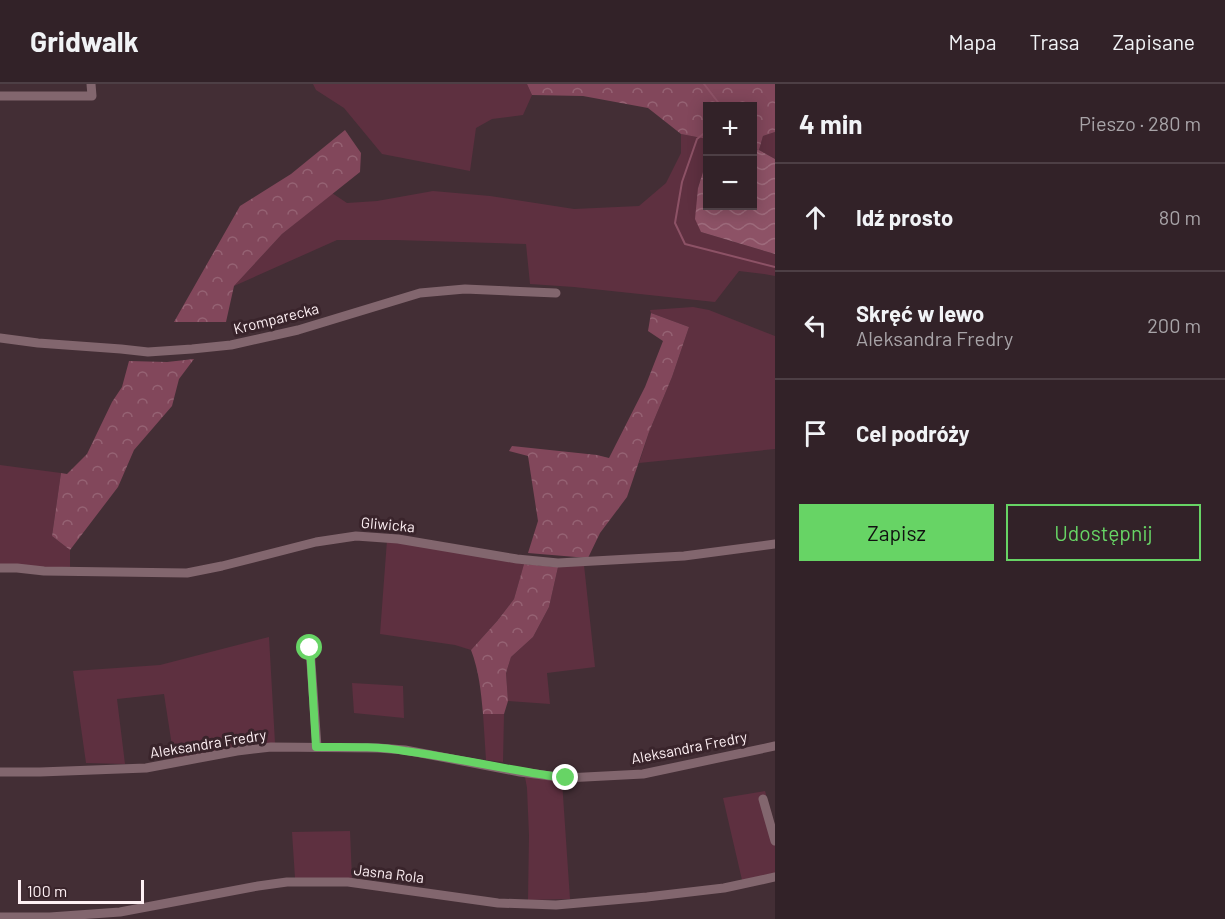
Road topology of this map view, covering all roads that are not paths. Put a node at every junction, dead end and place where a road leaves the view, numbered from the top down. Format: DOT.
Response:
graph roads {
  1 [pos="56,84"];
  2 [pos="91,84"];
  3 [pos="0,96"];
  4 [pos="57,96"];
  5 [pos="556,293"];
  6 [pos="0,338"];
  7 [pos="775,544"];
  8 [pos="0,568"];
  9 [pos="310,648"];
  10 [pos="775,746"];
  11 [pos="316,747"];
  12 [pos="0,772"];
  13 [pos="763,799"];
  14 [pos="775,841"];
  15 [pos="775,877"];
  16 [pos="0,917"];
  1 -- 4 [label="street"];
  2 -- 4 [label="street"];
  3 -- 4 [label="street"];
  5 -- 6 [label="street, Kromparecka"];
  7 -- 8 [label="street, Gliwicka"];
  9 -- 11 [label="street"];
  10 -- 11 [label="street, Aleksandra Fredry"];
  11 -- 12 [label="street, Aleksandra Fredry"];
  13 -- 14 [label="street"];
  15 -- 16 [label="street, Jasna Rola"];
}
